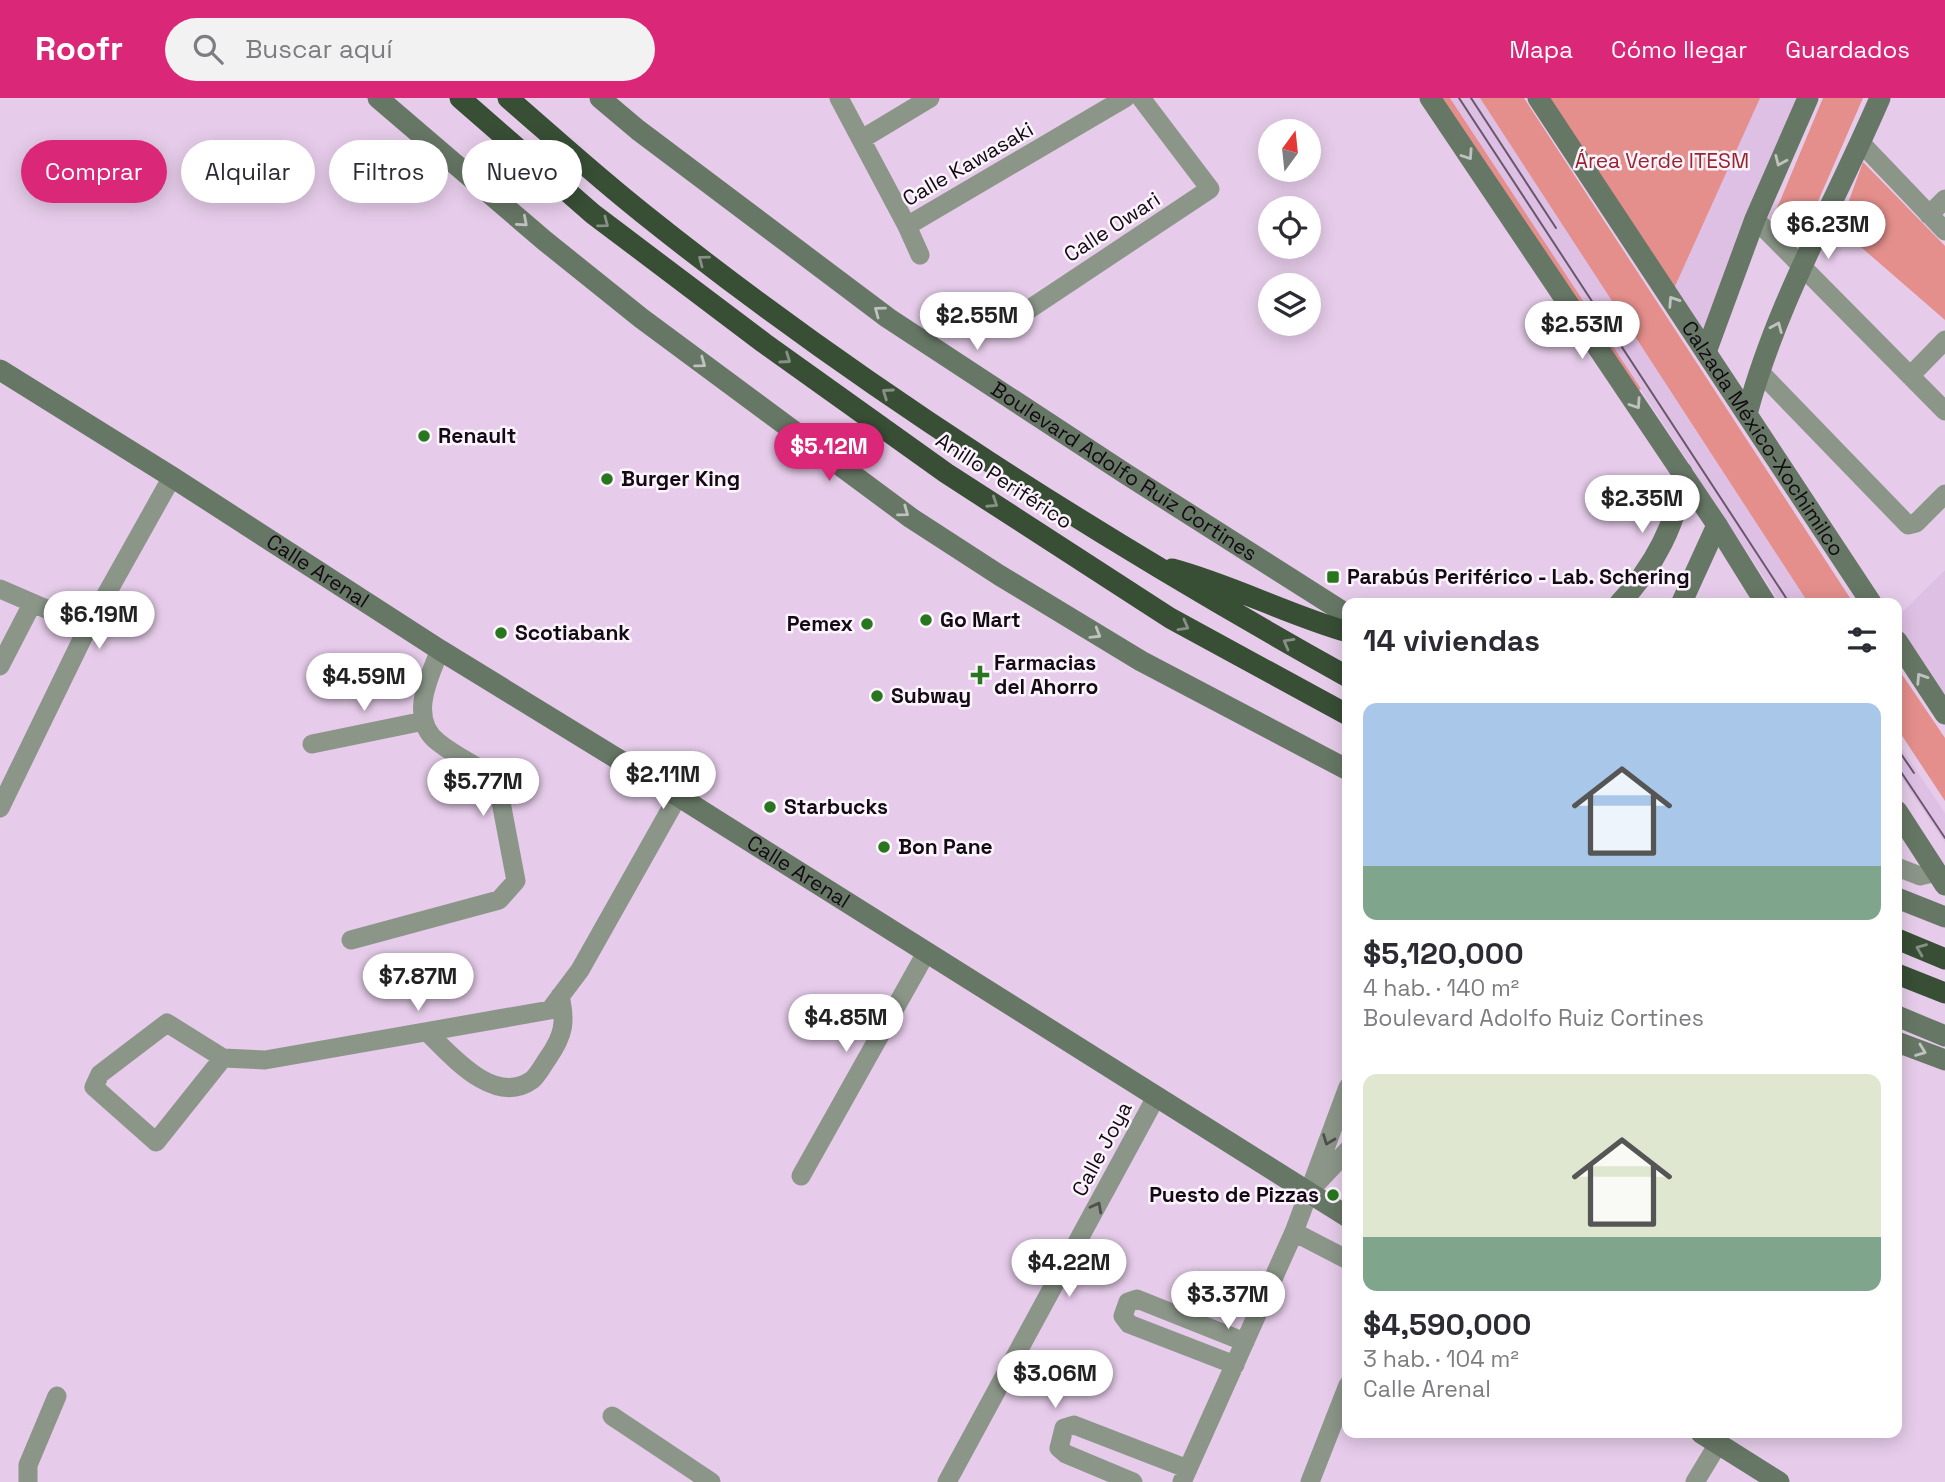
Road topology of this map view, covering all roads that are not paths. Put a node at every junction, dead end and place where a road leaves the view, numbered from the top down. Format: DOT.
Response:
graph roads {
  1 [pos="378,98"];
  2 [pos="460,98"];
  3 [pos="508,98"];
  4 [pos="600,98"];
  5 [pos="839,98"];
  6 [pos="930,98"];
  7 [pos="1125,98"];
  8 [pos="1142,98"];
  9 [pos="1430,98"];
  10 [pos="1538,98"];
  11 [pos="1808,98"];
  12 [pos="1880,98"];
  13 [pos="862,139"];
  14 [pos="1861,143"];
  15 [pos="1945,199"];
  16 [pos="1929,215"];
  17 [pos="1755,219"];
  18 [pos="907,226"];
  19 [pos="1945,231"];
  20 [pos="920,255"];
  21 [pos="1803,265"];
  22 [pos="1004,326"];
  23 [pos="1945,340"];
  24 [pos="1706,352"];
  25 [pos="0,370"];
  26 [pos="1759,371"];
  27 [pos="1910,376"];
  28 [pos="1945,411"];
  29 [pos="1747,414"];
  30 [pos="1682,472"];
  31 [pos="172,477"];
  32 [pos="1945,494"];
  33 [pos="1717,525"];
  34 [pos="1146,561"];
  35 [pos="0,589"];
  36 [pos="1625,598"];
  37 [pos="1684,598"];
  38 [pos="1762,598"];
  39 [pos="1868,598"];
  40 [pos="32,604"];
  41 [pos="1342,611"];
  42 [pos="88,627"];
  43 [pos="1342,630"];
  44 [pos="1902,649"];
  45 [pos="440,650"];
  46 [pos="0,666"];
  47 [pos="1342,674"];
  48 [pos="1342,712"];
  49 [pos="1945,714"];
  50 [pos="424,721"];
  51 [pos="312,744"];
  52 [pos="1342,767"];
  53 [pos="678,796"];
  54 [pos="0,807"];
  55 [pos="1902,819"];
  56 [pos="1902,869"];
  57 [pos="1940,878"];
  58 [pos="1902,900"];
  59 [pos="1945,917"];
  60 [pos="351,940"];
  61 [pos="1902,941"];
  62 [pos="926,953"];
  63 [pos="1945,959"];
  64 [pos="1902,976"];
  65 [pos="1945,993"];
  66 [pos="560,996"];
  67 [pos="1902,1018"];
  68 [pos="427,1032"];
  69 [pos="1945,1036"];
  70 [pos="1902,1044"];
  71 [pos="223,1058"];
  72 [pos="1945,1060"];
  73 [pos="1156,1097"];
  74 [pos="1342,1103"];
  75 [pos="1342,1156"];
  76 [pos="801,1176"];
  77 [pos="1308,1193"];
  78 [pos="1342,1213"];
  79 [pos="1294,1232"];
  80 [pos="1342,1257"];
  81 [pos="1245,1342"];
  82 [pos="1234,1365"];
  83 [pos="57,1396"];
  84 [pos="1342,1400"];
  85 [pos="612,1416"];
  86 [pos="1710,1439"];
  87 [pos="1185,1476"];
  88 [pos="28,1482"];
  89 [pos="711,1482"];
  90 [pos="947,1482"];
  91 [pos="1133,1482"];
  92 [pos="1310,1482"];
  93 [pos="1695,1482"];
  94 [pos="1779,1482"];
  1 -- 52 [label="main road, one-way"];
  2 -- 48 [label="highway, Anillo Periférico, one-way"];
  34 -- 3 [label="highway, Anillo Periférico, one-way"];
  41 -- 4 [label="main road, Boulevard Adolfo Ruiz Cortines, one-way"];
  5 -- 13 [label="street"];
  6 -- 13 [label="street"];
  7 -- 18 [label="street, Calle Kawasaki"];
  8 -- 22 [label="street, Calle Owari"];
  9 -- 30 [label="main road, one-way"];
  24 -- 10 [label="main road, Calzada México-Xochimilco, one-way"];
  11 -- 17 [label="main road, one-way"];
  12 -- 14 [label="main road"];
  13 -- 18 [label="street"];
  14 -- 16 [label="street"];
  14 -- 21 [label="main road"];
  15 -- 16 [label="street"];
  16 -- 19 [label="street"];
  17 -- 21 [label="street"];
  17 -- 24 [label="main road"];
  18 -- 20 [label="street"];
  26 -- 21 [label="main road, one-way"];
  21 -- 27 [label="street"];
  23 -- 27 [label="street"];
  24 -- 29 [label="main road, Calzada México-Xochimilco"];
  25 -- 31 [label="main road, Calle Arenal"];
  26 -- 29 [label="main road"];
  26 -- 32 [label="street"];
  27 -- 28 [label="street"];
  29 -- 39 [label="main road, Calzada México-Xochimilco"];
  30 -- 33 [label="main road"];
  30 -- 36 [label="main road"];
  31 -- 42 [label="street"];
  31 -- 45 [label="main road, Calle Arenal"];
  33 -- 37 [label="main road"];
  33 -- 38 [label="main road"];
  34 -- 43 [label="highway"];
  47 -- 34 [label="highway, Anillo Periférico, one-way"];
  35 -- 40 [label="street"];
  40 -- 42 [label="street"];
  40 -- 46 [label="street"];
  42 -- 54 [label="street"];
  49 -- 44 [label="main road, one-way"];
  45 -- 50 [label="street"];
  45 -- 53 [label="main road, Calle Arenal"];
  50 -- 51 [label="street"];
  50 -- 60 [label="street"];
  53 -- 62 [label="main road, Calle Arenal"];
  53 -- 66 [label="street"];
  55 -- 57 [label="main road"];
  56 -- 57 [label="street"];
  58 -- 59 [label="main road"];
  63 -- 61 [label="highway, one-way"];
  62 -- 73 [label="main road, Calle Arenal"];
  62 -- 76 [label="street"];
  64 -- 65 [label="highway"];
  66 -- 68 [label="street"];
  66 -- 68 [label="street"];
  67 -- 69 [label="main road"];
  68 -- 71 [label="street"];
  70 -- 72 [label="main road, one-way"];
  71 -- 71 [label="street"];
  73 -- 77 [label="main road, Calle Arenal"];
  90 -- 73 [label="street, Calle Joya, one-way"];
  74 -- 77 [label="street, one-way"];
  75 -- 77 [label="street"];
  77 -- 78 [label="main road, Calle Arenal"];
  77 -- 79 [label="street"];
  79 -- 80 [label="street"];
  79 -- 81 [label="street"];
  81 -- 82 [label="street"];
  81 -- 82 [label="street"];
  82 -- 87 [label="street"];
  83 -- 88 [label="street"];
  84 -- 92 [label="street"];
  85 -- 89 [label="street"];
  86 -- 93 [label="street"];
  86 -- 94 [label="main road"];
  87 -- 91 [label="street"];
}
